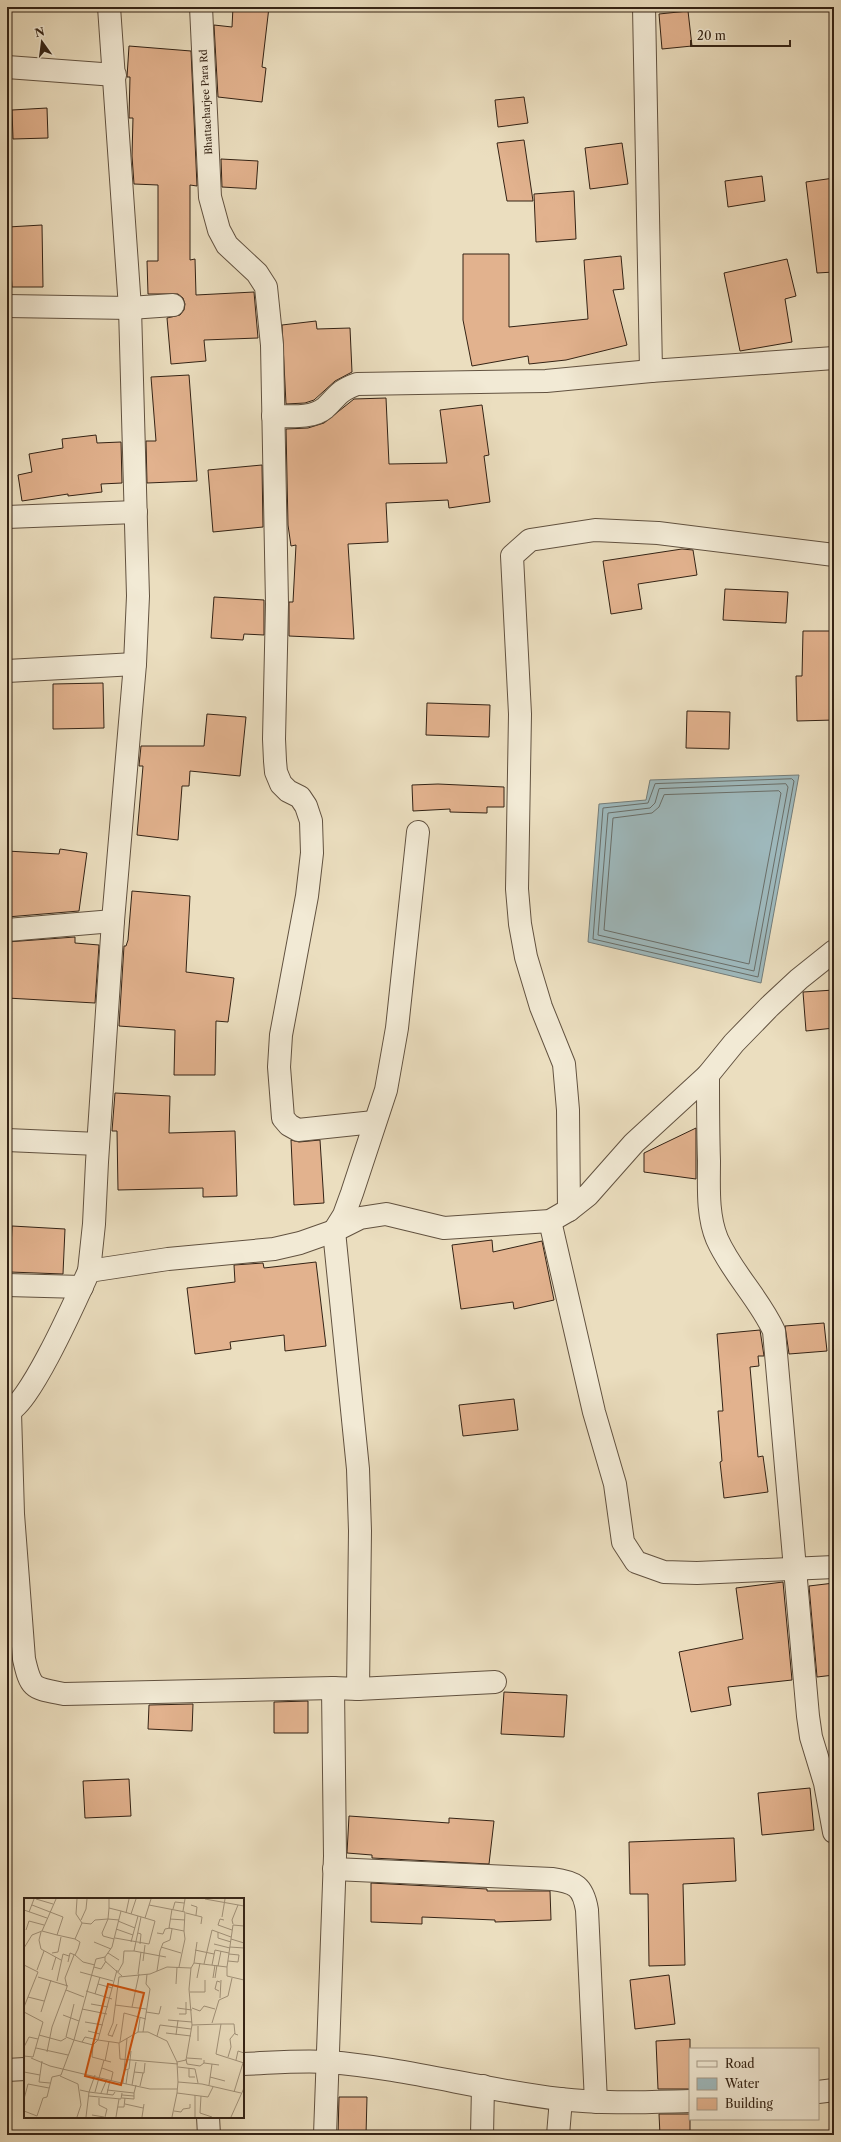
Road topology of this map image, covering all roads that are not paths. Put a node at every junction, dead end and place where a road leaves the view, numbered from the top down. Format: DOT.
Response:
graph roads {
  1 [pos="109,7"];
  2 [pos="201,7"];
  3 [pos="644,7"];
  4 [pos="7,67"];
  5 [pos="115,75"];
  6 [pos="173,305"];
  7 [pos="7,306"];
  8 [pos="130,308"];
  9 [pos="834,358"];
  10 [pos="651,371"];
  11 [pos="273,416"];
  12 [pos="136,512"];
  13 [pos="7,517"];
  14 [pos="834,555"];
  15 [pos="135,664"];
  16 [pos="7,671"];
  17 [pos="418,832"];
  18 [pos="113,921"];
  19 [pos="7,930"];
  20 [pos="834,951"];
  21 [pos="708,1076"];
  22 [pos="374,1122"];
  23 [pos="7,1140"];
  24 [pos="98,1144"];
  25 [pos="569,1210"];
  26 [pos="550,1222"];
  27 [pos="334,1231"];
  28 [pos="85,1279"];
  29 [pos="7,1285"];
  30 [pos="9,1412"];
  31 [pos="834,1566"];
  32 [pos="795,1569"];
  33 [pos="495,1682"];
  34 [pos="333,1688"];
  35 [pos="358,1689"];
  36 [pos="830,1782"];
  37 [pos="834,1832"];
  38 [pos="334,1869"];
  39 [pos="327,2062"];
  40 [pos="244,2064"];
  41 [pos="24,2069"];
  42 [pos="7,2070"];
  43 [pos="482,2086"];
  44 [pos="834,2090"];
  45 [pos="819,2092"];
  46 [pos="561,2099"];
  47 [pos="689,2101"];
  48 [pos="596,2102"];
  49 [pos="208,2118"];
  50 [pos="208,2135"];
  51 [pos="325,2135"];
  52 [pos="482,2135"];
  53 [pos="558,2135"];
  1 -- 5 [label="street"];
  2 -- 11 [label="street, Bhattacharjee Para Rd"];
  3 -- 10 [label="street"];
  4 -- 5 [label="street"];
  5 -- 8 [label="street"];
  6 -- 8 [label="street"];
  7 -- 8 [label="street"];
  8 -- 12 [label="street"];
  9 -- 10 [label="street"];
  10 -- 11 [label="street"];
  11 -- 22 [label="street, Bhattacharjee Para Rd"];
  12 -- 13 [label="street"];
  12 -- 15 [label="street"];
  14 -- 25 [label="street"];
  15 -- 16 [label="street"];
  15 -- 18 [label="street"];
  17 -- 22 [label="street"];
  18 -- 19 [label="street"];
  18 -- 24 [label="street"];
  20 -- 21 [label="street"];
  21 -- 25 [label="street"];
  21 -- 32 [label="street"];
  22 -- 27 [label="street"];
  23 -- 24 [label="street"];
  24 -- 28 [label="street"];
  25 -- 26 [label="street"];
  26 -- 27 [label="street"];
  26 -- 32 [label="street"];
  27 -- 28 [label="street"];
  27 -- 35 [label="street"];
  28 -- 29 [label="street"];
  28 -- 30 [label="street"];
  30 -- 34 [label="street"];
  31 -- 32 [label="street"];
  32 -- 36 [label="street"];
  33 -- 35 [label="street"];
  34 -- 35 [label="street"];
  34 -- 38 [label="street"];
  36 -- 37 [label="street"];
  38 -- 39 [label="street"];
  38 -- 48 [label="street"];
  39 -- 40 [label="street"];
  39 -- 43 [label="street"];
  39 -- 51 [label="street"];
  41 -- 42 [label="street"];
  43 -- 46 [label="street"];
  43 -- 52 [label="street"];
  44 -- 45 [label="street"];
  46 -- 48 [label="street"];
  46 -- 53 [label="street"];
  47 -- 48 [label="street"];
  49 -- 50 [label="street"];
}
